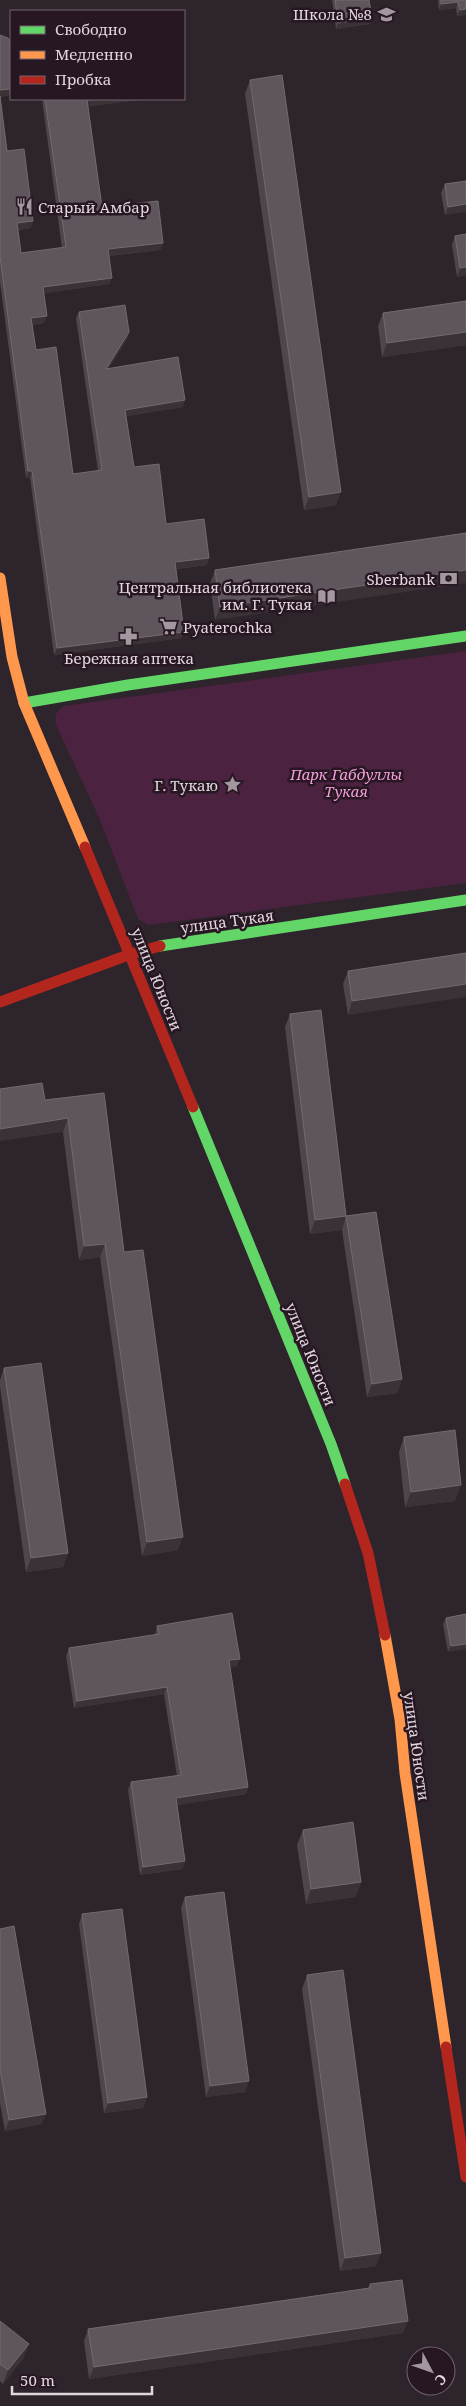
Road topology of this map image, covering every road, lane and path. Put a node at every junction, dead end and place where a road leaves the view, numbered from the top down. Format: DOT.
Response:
graph roads {
  1 [pos="0,578"];
  2 [pos="466,636"];
  3 [pos="24,703"];
  4 [pos="466,900"];
  5 [pos="131,954"];
  6 [pos="0,1002"];
  7 [pos="466,2177"];
  1 -- 3 [label="street, улица Юности"];
  2 -- 3 [label="street"];
  3 -- 5 [label="street, улица Юности"];
  4 -- 5 [label="street, улица Тукая"];
  5 -- 6 [label="street, улица Тукая"];
  5 -- 7 [label="street, улица Юности"];
}
